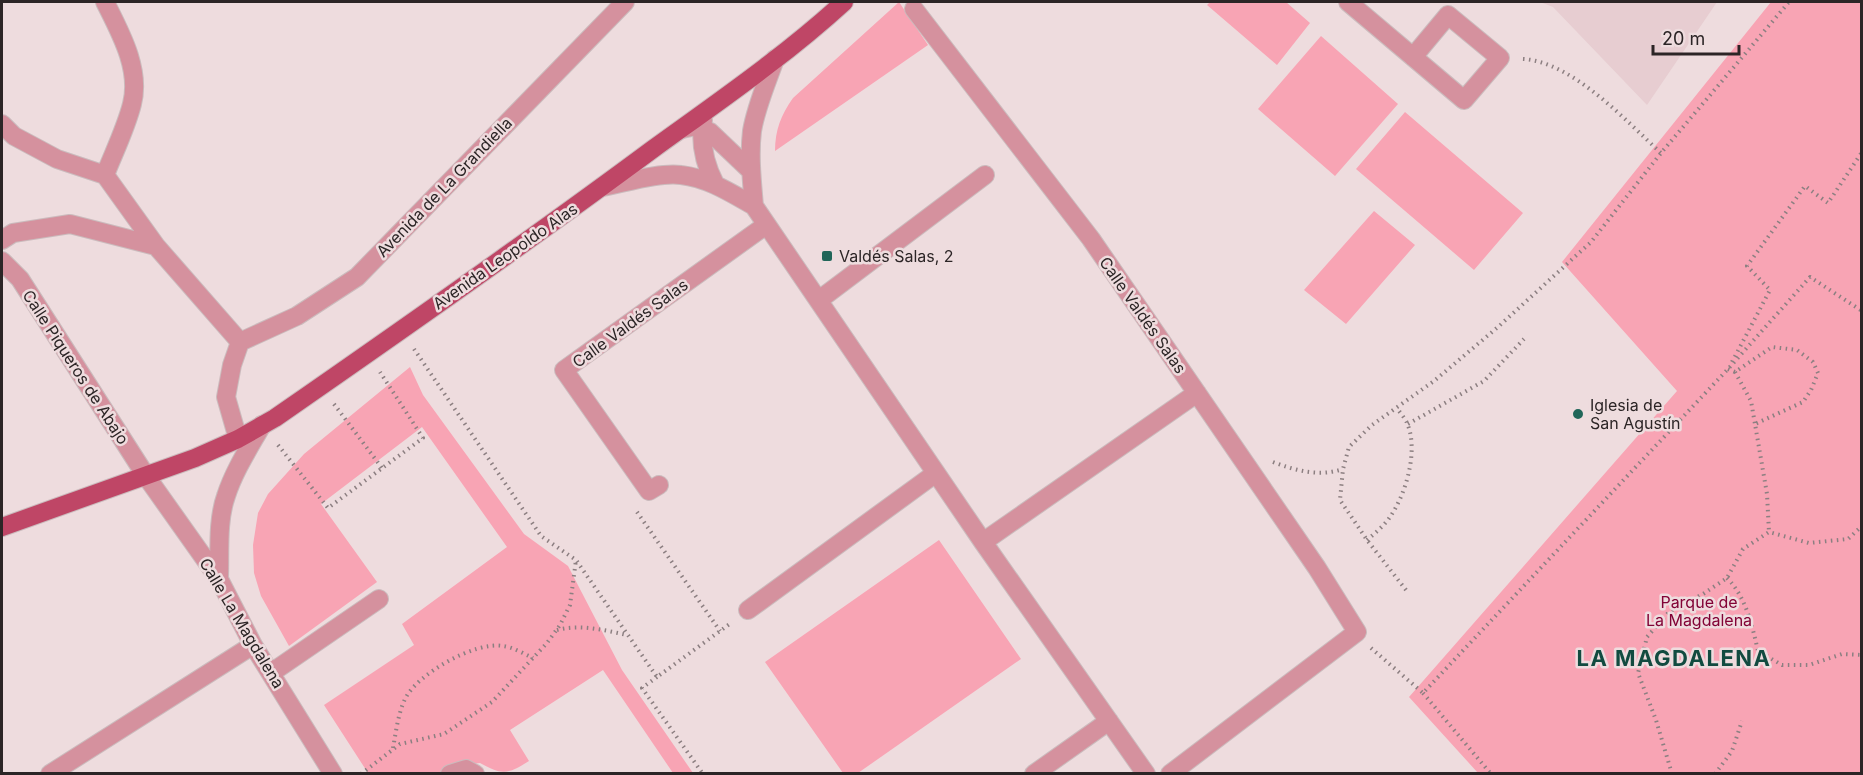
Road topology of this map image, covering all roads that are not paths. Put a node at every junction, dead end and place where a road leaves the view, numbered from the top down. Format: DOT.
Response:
graph roads {
  1 [pos="105,2"];
  2 [pos="625,2"];
  3 [pos="844,2"];
  4 [pos="1348,2"];
  5 [pos="914,9"];
  6 [pos="1413,57"];
  7 [pos="775,59"];
  8 [pos="703,120"];
  9 [pos="2,124"];
  10 [pos="751,171"];
  11 [pos="105,175"];
  12 [pos="986,175"];
  13 [pos="715,184"];
  14 [pos="602,187"];
  15 [pos="754,206"];
  16 [pos="766,225"];
  17 [pos="2,240"];
  18 [pos="156,246"];
  19 [pos="2,261"];
  20 [pos="819,300"];
  21 [pos="240,342"];
  22 [pos="1197,393"];
  23 [pos="262,425"];
  24 [pos="238,439"];
  25 [pos="936,473"];
  26 [pos="146,476"];
  27 [pos="658,485"];
  28 [pos="2,527"];
  29 [pos="983,542"];
  30 [pos="219,579"];
  31 [pos="380,599"];
  32 [pos="748,610"];
  33 [pos="253,645"];
  34 [pos="271,673"];
  35 [pos="1109,721"];
  36 [pos="50,774"];
  37 [pos="333,774"];
  38 [pos="450,774"];
  39 [pos="475,774"];
  40 [pos="1034,774"];
  41 [pos="1146,774"];
  42 [pos="1170,774"];
  1 -- 11 [label="street"];
  2 -- 21 [label="street, Avenida de La Grandiella"];
  3 -- 7 [label="main road, Avenida Leopoldo Alas"];
  4 -- 6 [label="street"];
  5 -- 22 [label="street, Calle Valdés Salas"];
  6 -- 6 [label="street"];
  7 -- 8 [label="main road, Avenida Leopoldo Alas"];
  7 -- 10 [label="street"];
  8 -- 10 [label="street"];
  8 -- 13 [label="street"];
  8 -- 14 [label="main road, Avenida Leopoldo Alas"];
  9 -- 11 [label="street"];
  10 -- 15 [label="street"];
  11 -- 18 [label="street"];
  12 -- 20 [label="street"];
  13 -- 14 [label="street"];
  13 -- 15 [label="street"];
  14 -- 23 [label="main road, Avenida Leopoldo Alas"];
  15 -- 16 [label="street"];
  16 -- 20 [label="street"];
  16 -- 27 [label="street, Calle Valdés Salas"];
  17 -- 18 [label="street"];
  18 -- 21 [label="street"];
  19 -- 26 [label="street, Calle Piqueros de Abajo"];
  20 -- 25 [label="street"];
  21 -- 24 [label="street"];
  22 -- 29 [label="street"];
  22 -- 42 [label="street, Calle Valdés Salas"];
  23 -- 24 [label="main road, Avenida Leopoldo Alas"];
  23 -- 30 [label="street"];
  24 -- 26 [label="main road, Avenida Leopoldo Alas"];
  25 -- 29 [label="street"];
  25 -- 32 [label="street"];
  26 -- 28 [label="main road, Avenida Leopoldo Alas"];
  26 -- 30 [label="street, Calle La Magdalena"];
  29 -- 35 [label="street"];
  30 -- 33 [label="street, Calle La Magdalena"];
  31 -- 34 [label="street"];
  33 -- 34 [label="street, Calle La Magdalena"];
  33 -- 36 [label="street"];
  34 -- 37 [label="street, Calle La Magdalena"];
  35 -- 40 [label="street"];
  35 -- 41 [label="street"];
  38 -- 39 [label="street"];
}
